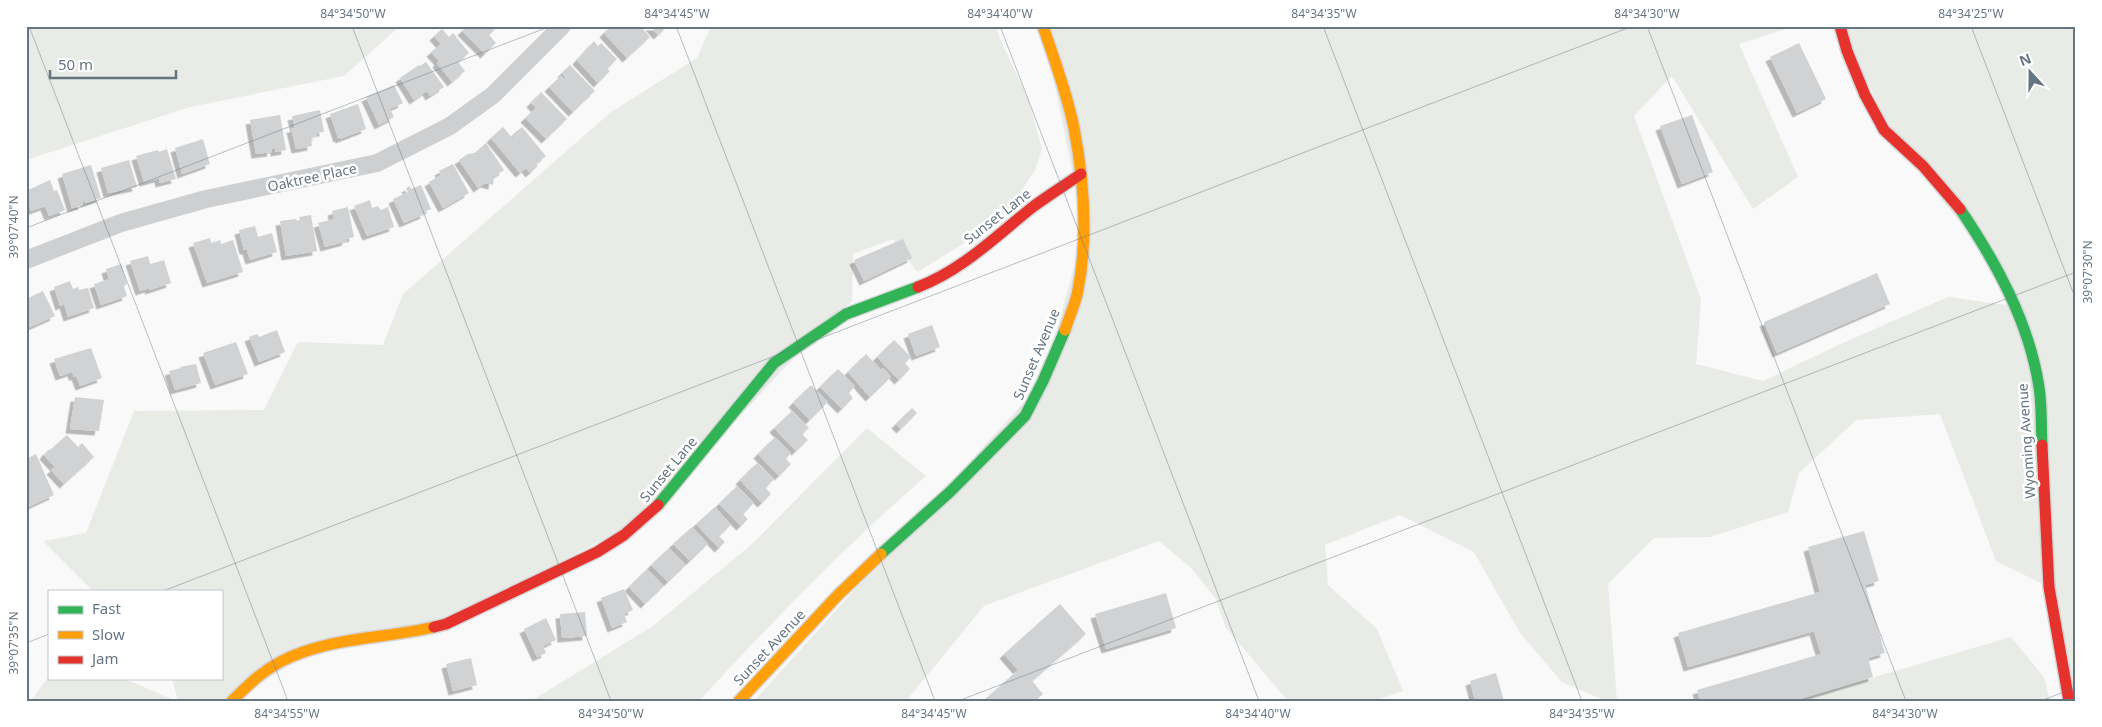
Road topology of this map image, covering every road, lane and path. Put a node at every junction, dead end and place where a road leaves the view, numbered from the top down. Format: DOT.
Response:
graph roads {
  1 [pos="562,26"];
  2 [pos="1043,26"];
  3 [pos="1840,26"];
  4 [pos="1081,174"];
  5 [pos="26,260"];
  6 [pos="232,701"];
  7 [pos="739,701"];
  8 [pos="2069,701"];
  1 -- 5 [label="street, Oaktree Place"];
  2 -- 4 [label="street, Sunset Avenue"];
  3 -- 8 [label="street, Wyoming Avenue"];
  4 -- 6 [label="street, Sunset Lane"];
  4 -- 7 [label="street, Sunset Avenue"];
}
